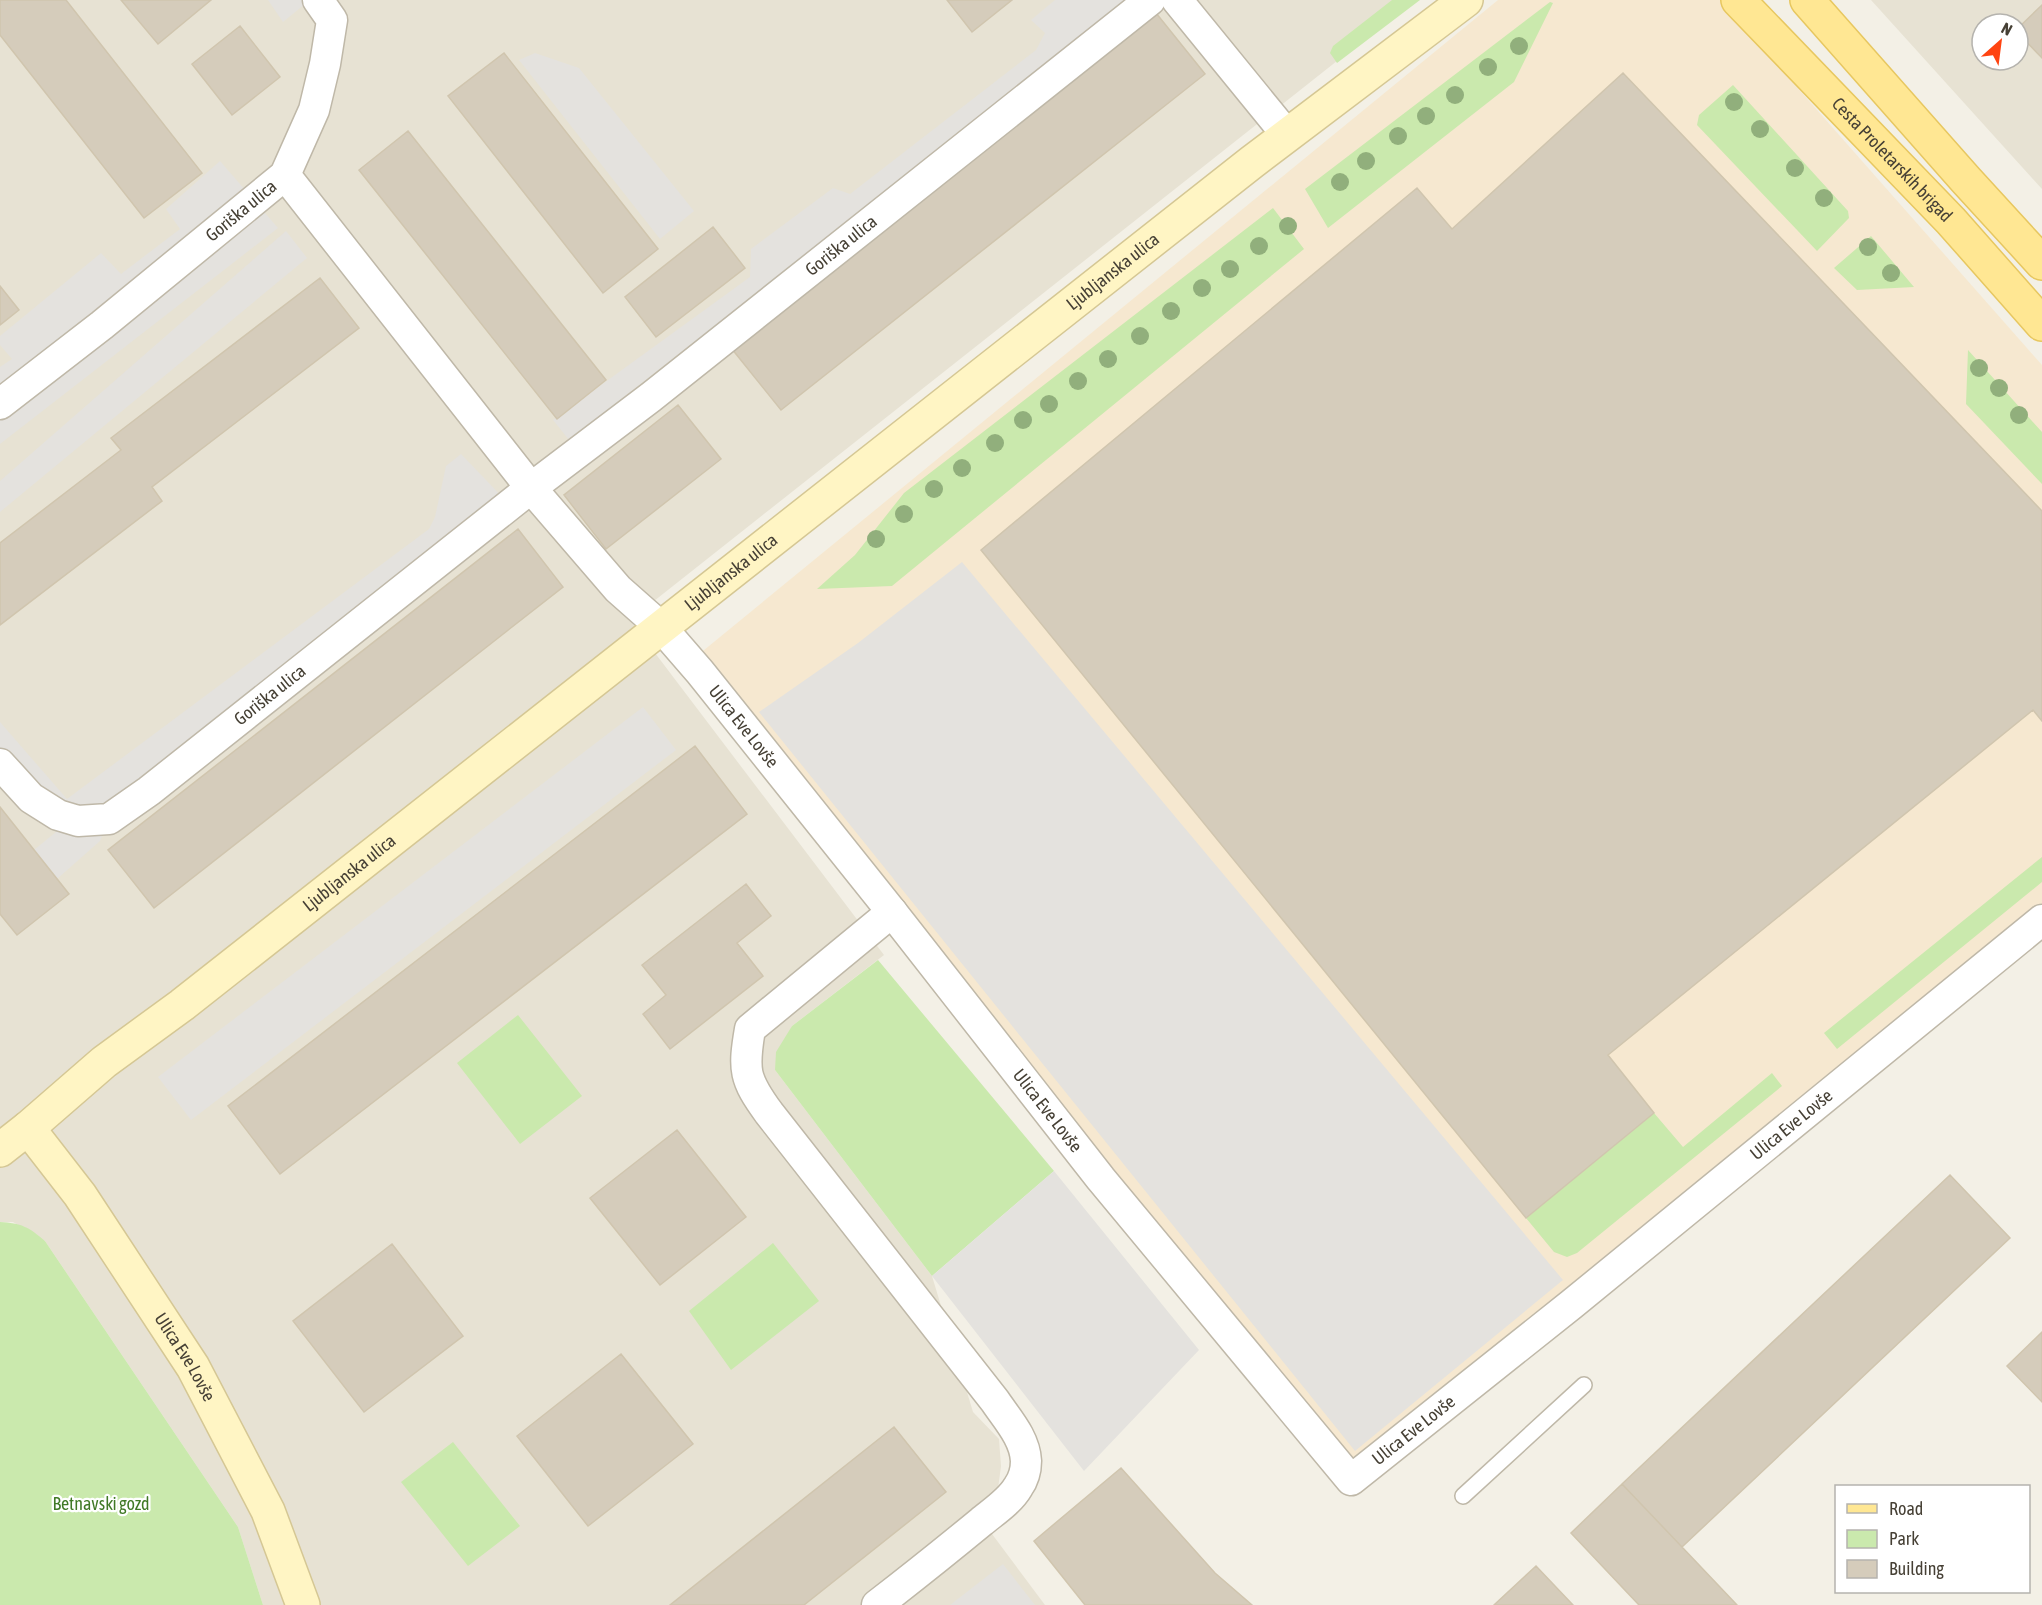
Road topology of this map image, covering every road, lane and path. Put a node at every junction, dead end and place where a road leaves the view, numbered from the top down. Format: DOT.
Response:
graph roads {
  1 [pos="318,0"];
  2 [pos="1150,0"];
  3 [pos="1177,0"];
  4 [pos="1466,0"];
  5 [pos="1738,0"];
  6 [pos="1807,0"];
  7 [pos="1287,135"];
  8 [pos="285,175"];
  9 [pos="2042,263"];
  10 [pos="2042,324"];
  11 [pos="0,404"];
  12 [pos="531,488"];
  13 [pos="661,627"];
  14 [pos="0,764"];
  15 [pos="892,912"];
  16 [pos="2042,920"];
  17 [pos="28,1128"];
  18 [pos="0,1150"];
  19 [pos="1584,1385"];
  20 [pos="1463,1496"];
  21 [pos="303,1605"];
  22 [pos="877,1605"];
  1 -- 8 [label="street, Goriška ulica"];
  2 -- 12 [label="street, Goriška ulica"];
  3 -- 7 [label="street"];
  4 -- 7 [label="street, Ljubljanska ulica"];
  5 -- 10 [label="main road, Cesta Proletarskih brigad"];
  6 -- 9 [label="main road"];
  7 -- 13 [label="street, Ljubljanska ulica"];
  8 -- 11 [label="street, Goriška ulica"];
  8 -- 12 [label="street, Goriška ulica"];
  12 -- 13 [label="street, Goriška ulica"];
  12 -- 14 [label="street, Goriška ulica"];
  13 -- 15 [label="street, Ulica Eve Lovše"];
  13 -- 17 [label="street, Ljubljanska ulica"];
  15 -- 16 [label="street, Ulica Eve Lovše"];
  15 -- 22 [label="street"];
  17 -- 18 [label="street, Ljubljanska ulica"];
  17 -- 21 [label="street, Ulica Eve Lovše"];
  19 -- 20 [label="lane"];
}
